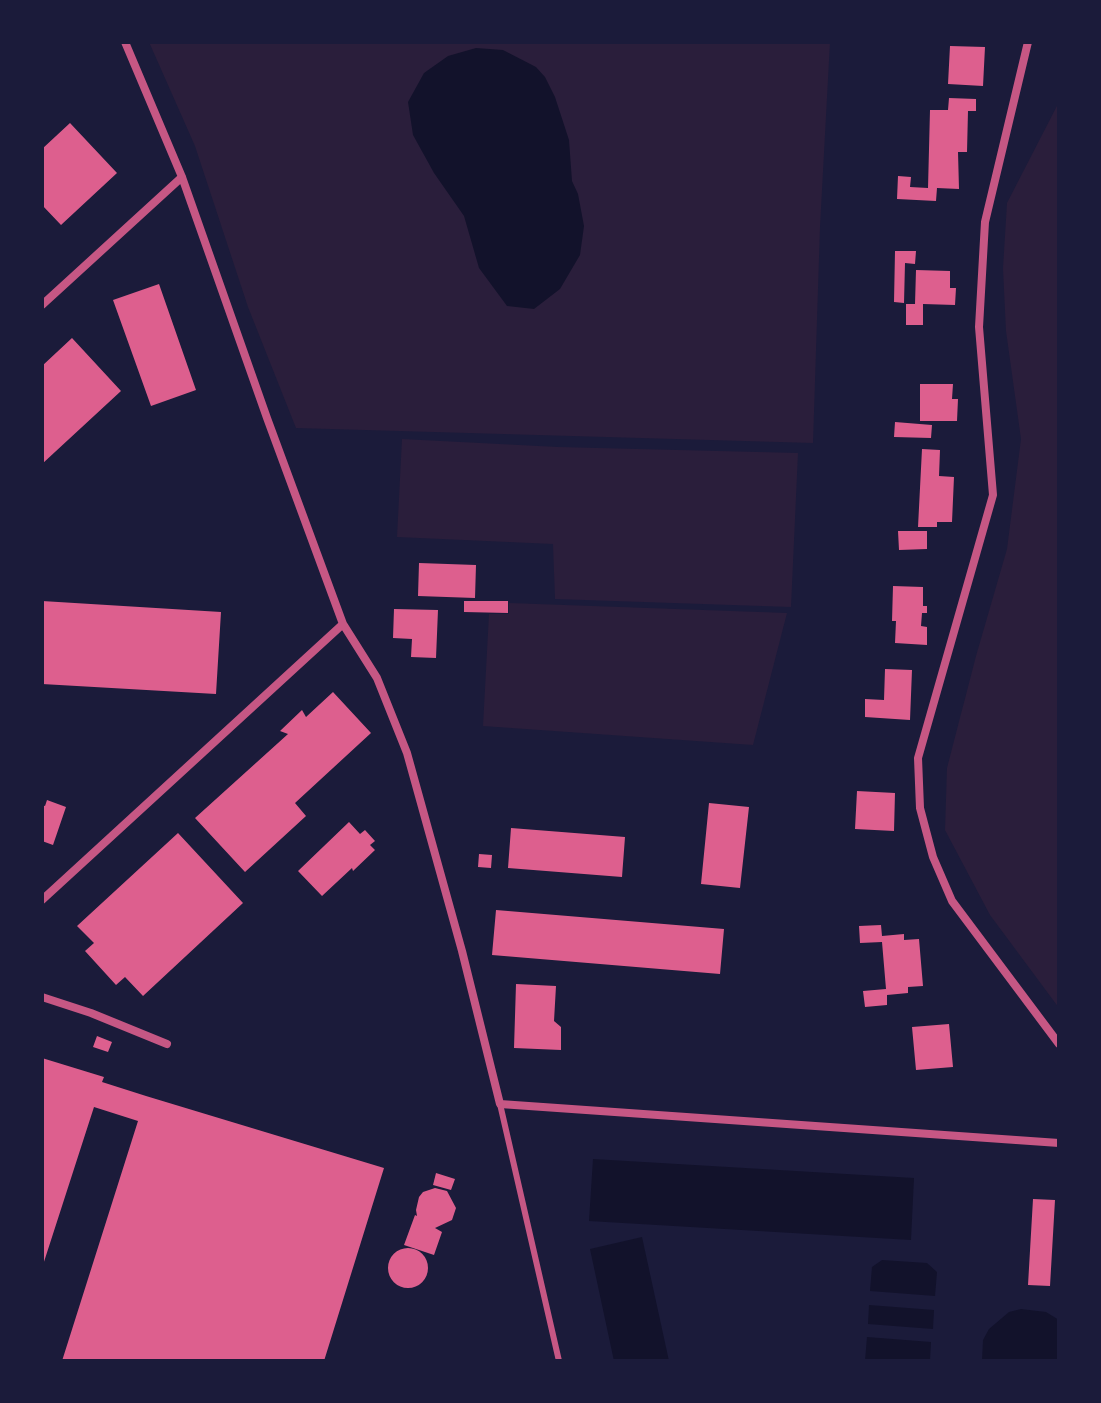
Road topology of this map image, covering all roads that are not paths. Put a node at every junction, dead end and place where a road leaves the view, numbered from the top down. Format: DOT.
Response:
graph roads {
  1 [pos="125,42"];
  2 [pos="1028,42"];
  3 [pos="182,177"];
  4 [pos="42,305"];
  5 [pos="343,624"];
  6 [pos="42,900"];
  7 [pos="42,997"];
  8 [pos="167,1044"];
  9 [pos="1059,1044"];
  10 [pos="500,1104"];
  11 [pos="1059,1143"];
  12 [pos="559,1361"];
  1 -- 3 [label="street"];
  2 -- 9 [label="street"];
  3 -- 4 [label="street"];
  3 -- 5 [label="street"];
  5 -- 6 [label="street"];
  5 -- 10 [label="street"];
  7 -- 8 [label="street"];
  10 -- 11 [label="street"];
  10 -- 12 [label="lane"];
}
